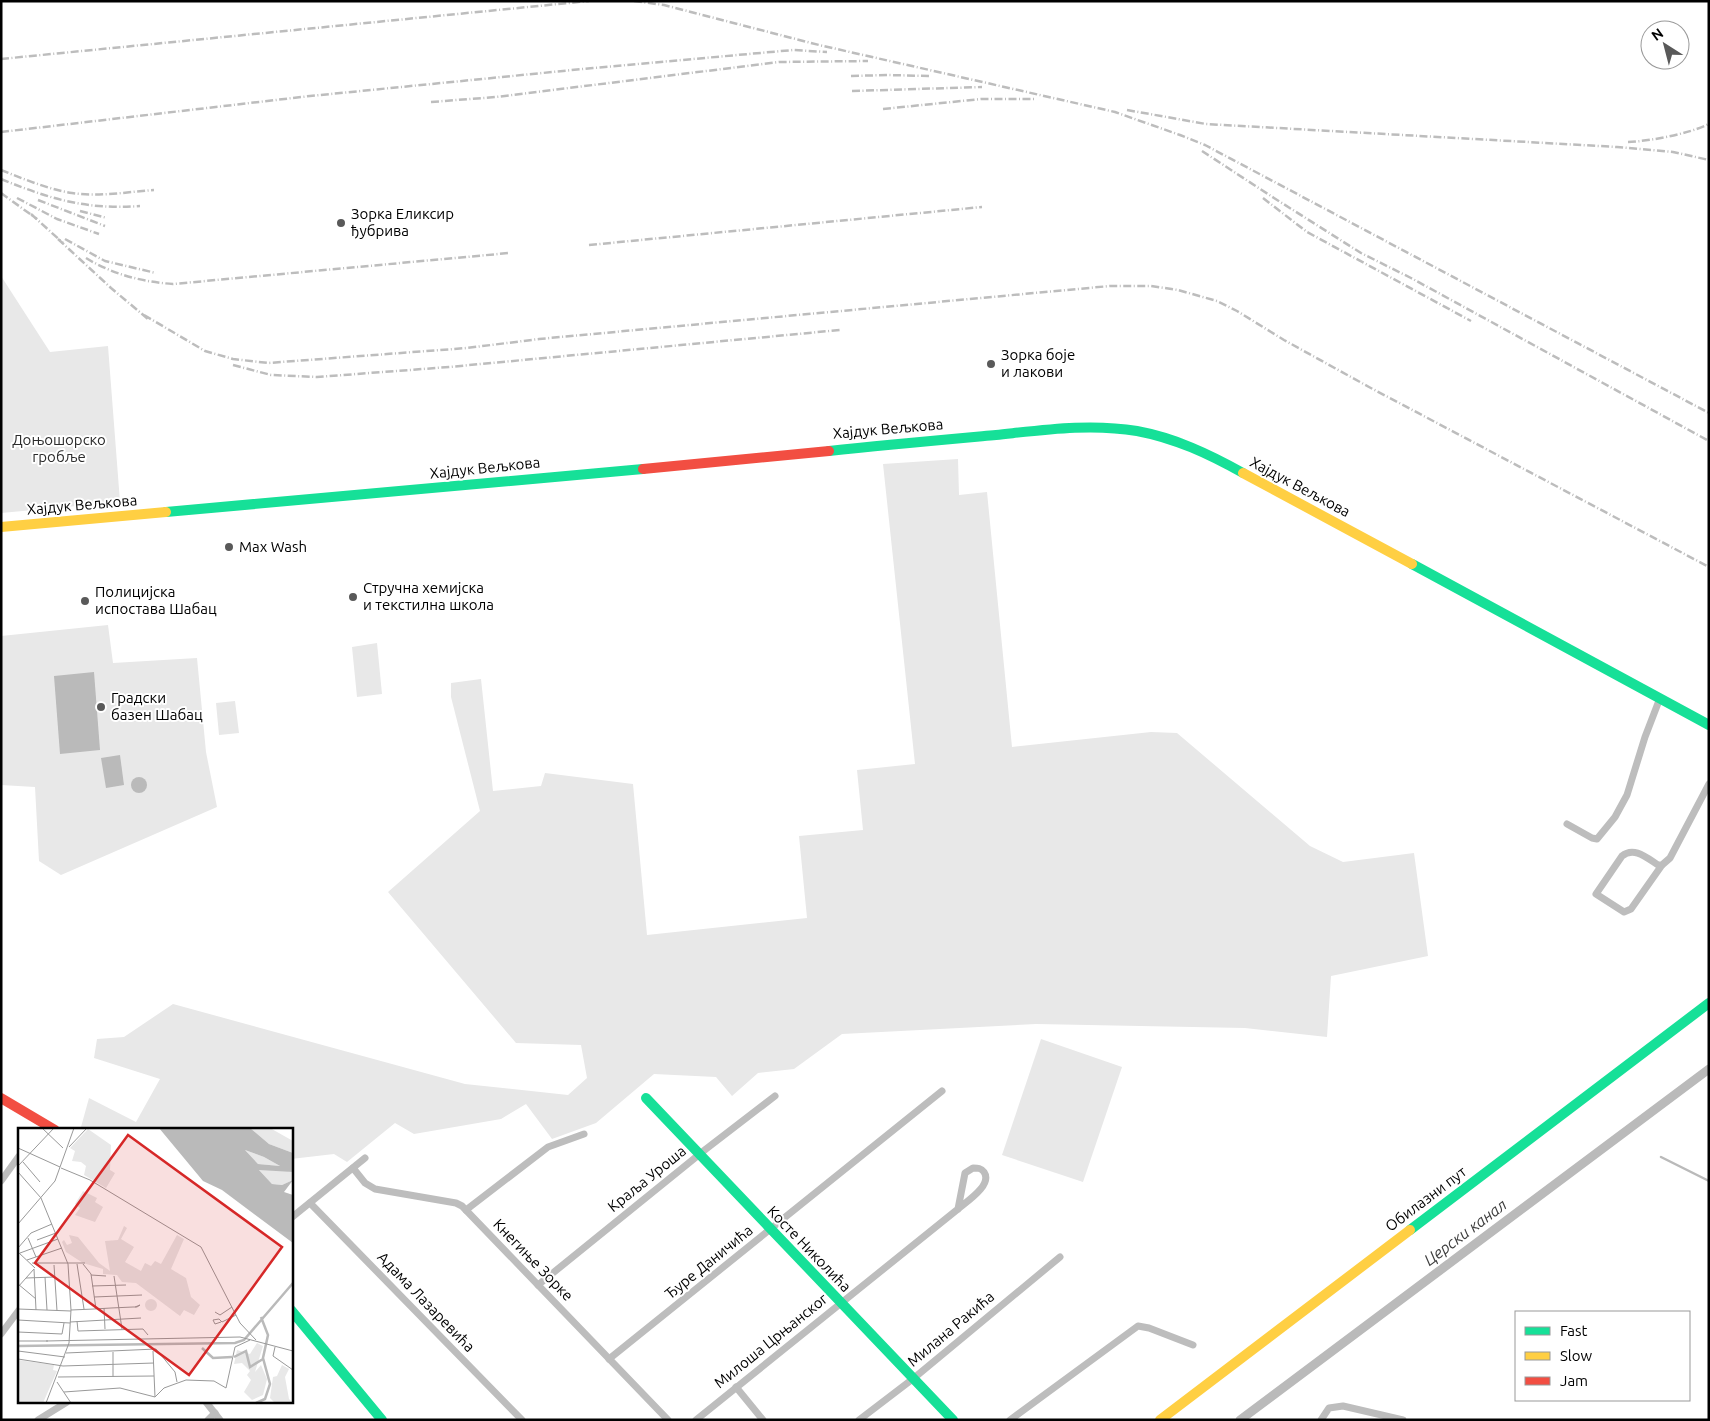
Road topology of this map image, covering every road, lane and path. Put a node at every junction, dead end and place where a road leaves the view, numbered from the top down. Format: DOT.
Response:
graph roads {
  1 [pos="1,527"];
  2 [pos="1660,698"];
  3 [pos="1709,725"];
  4 [pos="1709,784"];
  5 [pos="1567,824"];
  6 [pos="1662,865"];
  7 [pos="1709,1003"];
  8 [pos="942,1090"];
  9 [pos="775,1096"];
  10 [pos="1,1098"];
  11 [pos="646,1098"];
  12 [pos="40,1126"];
  13 [pos="584,1134"];
  14 [pos="699,1155"];
  15 [pos="18,1157"];
  16 [pos="365,1158"];
  17 [pos="353,1168"];
  18 [pos="1,1181"];
  19 [pos="310,1203"];
  20 [pos="958,1209"];
  21 [pos="466,1210"];
  22 [pos="292,1217"];
  23 [pos="770,1230"];
  24 [pos="1060,1257"];
  25 [pos="538,1285"];
  26 [pos="841,1303"];
  27 [pos="18,1311"];
  28 [pos="292,1311"];
  29 [pos="1,1334"];
  30 [pos="1193,1345"];
  31 [pos="609,1359"];
  32 [pos="914,1378"];
  33 [pos="736,1387"];
  34 [pos="64,1404"];
  35 [pos="208,1404"];
  36 [pos="215,1413"];
  37 [pos="40,1419"];
  38 [pos="208,1420"];
  39 [pos="220,1420"];
  40 [pos="382,1420"];
  41 [pos="522,1420"];
  42 [pos="668,1420"];
  43 [pos="696,1420"];
  44 [pos="763,1420"];
  45 [pos="859,1420"];
  46 [pos="953,1420"];
  47 [pos="1010,1420"];
  48 [pos="1160,1420"];
  49 [pos="1321,1420"];
  50 [pos="1403,1420"];
  1 -- 2 [label="main road, Хајдук Вељкова"];
  2 -- 3 [label="main road, Хајдук Вељкова"];
  2 -- 5 [label="street"];
  4 -- 6 [label="street"];
  6 -- 6 [label="street"];
  7 -- 48 [label="main road, Обилазни пут"];
  8 -- 23 [label="street, Ђуре Даничића"];
  9 -- 14 [label="street, Краља Уроша"];
  10 -- 12 [label="main road"];
  11 -- 14 [label="main road, Косте Николића"];
  13 -- 21 [label="street"];
  14 -- 23 [label="main road, Косте Николића"];
  14 -- 25 [label="street, Краља Уроша"];
  15 -- 18 [label="street"];
  16 -- 17 [label="street"];
  17 -- 19 [label="street"];
  17 -- 21 [label="street, Кнегиње Зорке"];
  19 -- 22 [label="street"];
  19 -- 41 [label="street, Адама Лазаревића"];
  20 -- 20 [label="street, Милоша Црњанског"];
  20 -- 26 [label="street, Милоша Црњанског"];
  21 -- 25 [label="street, Кнегиње Зорке"];
  23 -- 26 [label="main road, Косте Николића"];
  23 -- 31 [label="street, Ђуре Даничића"];
  24 -- 32 [label="street, Милана Ракића"];
  25 -- 31 [label="street, Кнегиње Зорке"];
  26 -- 32 [label="main road, Косте Николића"];
  26 -- 33 [label="street, Милоша Црњанског"];
  27 -- 29 [label="street"];
  28 -- 40 [label="main road"];
  30 -- 47 [label="street"];
  31 -- 42 [label="street, Кнегиње Зорке"];
  32 -- 45 [label="street, Милана Ракића"];
  32 -- 46 [label="main road, Косте Николића"];
  33 -- 43 [label="street, Милоша Црњанског"];
  33 -- 44 [label="street"];
  34 -- 37 [label="street"];
  35 -- 36 [label="street"];
  36 -- 38 [label="street"];
  36 -- 39 [label="street"];
  49 -- 50 [label="street"];
}
